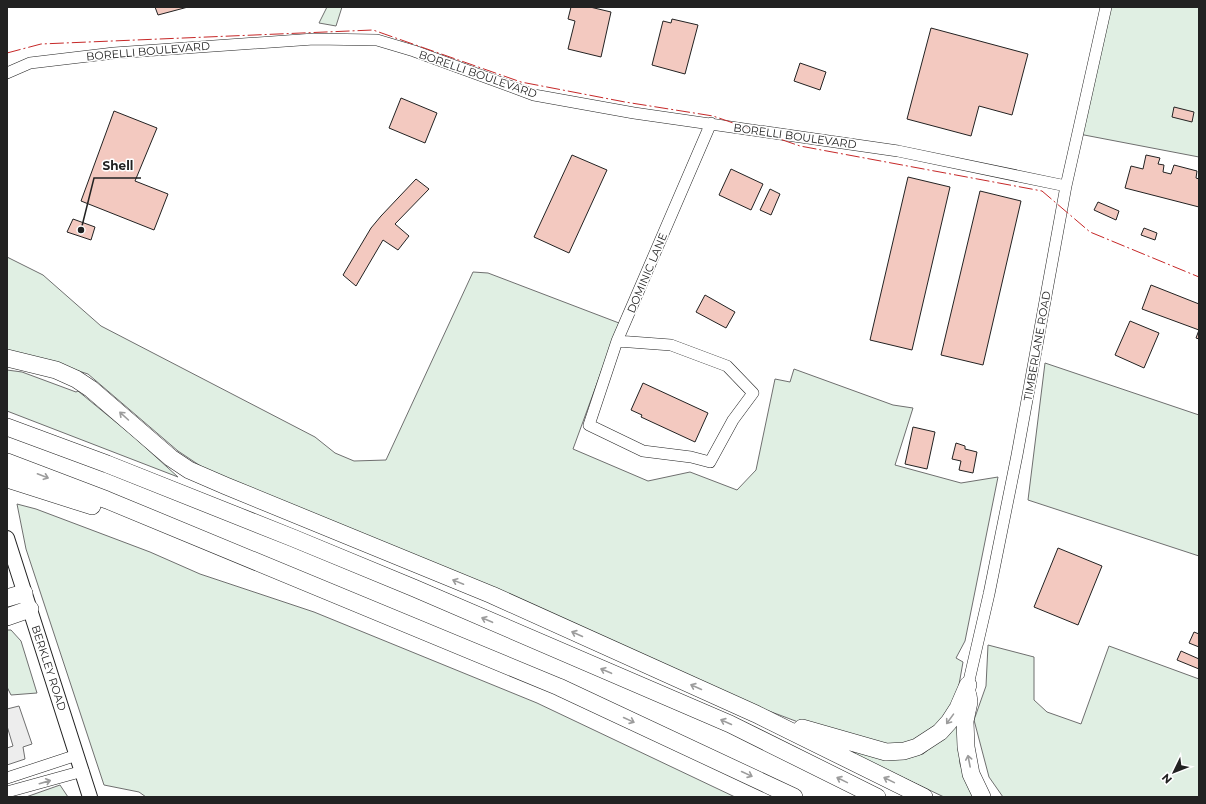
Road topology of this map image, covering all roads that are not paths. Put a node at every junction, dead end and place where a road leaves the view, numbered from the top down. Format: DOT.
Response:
graph roads {
  1 [pos="1106,7"];
  2 [pos="7,73"];
  3 [pos="711,123"];
  4 [pos="1066,186"];
  5 [pos="617,341"];
  6 [pos="7,358"];
  7 [pos="7,427"];
  8 [pos="7,462"];
  9 [pos="7,479"];
  10 [pos="7,538"];
  11 [pos="24,593"];
  12 [pos="7,598"];
  13 [pos="30,609"];
  14 [pos="7,617"];
  15 [pos="968,685"];
  16 [pos="559,688"];
  17 [pos="756,714"];
  18 [pos="77,755"];
  19 [pos="83,771"];
  20 [pos="7,778"];
  21 [pos="7,792"];
  22 [pos="90,797"];
  23 [pos="794,797"];
  24 [pos="877,797"];
  25 [pos="924,797"];
  26 [pos="982,797"];
  1 -- 4 [label="street, TIMBERLANE ROAD"];
  2 -- 3 [label="street, BORELLI BOULEVARD"];
  3 -- 4 [label="street, BORELLI BOULEVARD"];
  3 -- 5 [label="street, DOMINIC LANE"];
  4 -- 15 [label="street, TIMBERLANE ROAD"];
  5 -- 5 [label="street, DOMINIC LANE"];
  17 -- 6 [label="highway, one-way"];
  24 -- 7 [label="highway, one-way"];
  8 -- 16 [label="highway, one-way"];
  9 -- 16 [label="highway"];
  10 -- 11 [label="main road, BERKLEY ROAD"];
  11 -- 12 [label="highway"];
  11 -- 13 [label="main road, BERKLEY ROAD"];
  13 -- 14 [label="highway"];
  13 -- 18 [label="main road, BERKLEY ROAD"];
  15 -- 17 [label="highway, one-way"];
  26 -- 15 [label="highway, one-way"];
  16 -- 23 [label="highway, one-way"];
  25 -- 17 [label="highway, one-way"];
  18 -- 19 [label="main road, BERKLEY ROAD"];
  18 -- 20 [label="street"];
  21 -- 19 [label="street, one-way"];
  19 -- 22 [label="main road, BERKLEY ROAD"];
}
